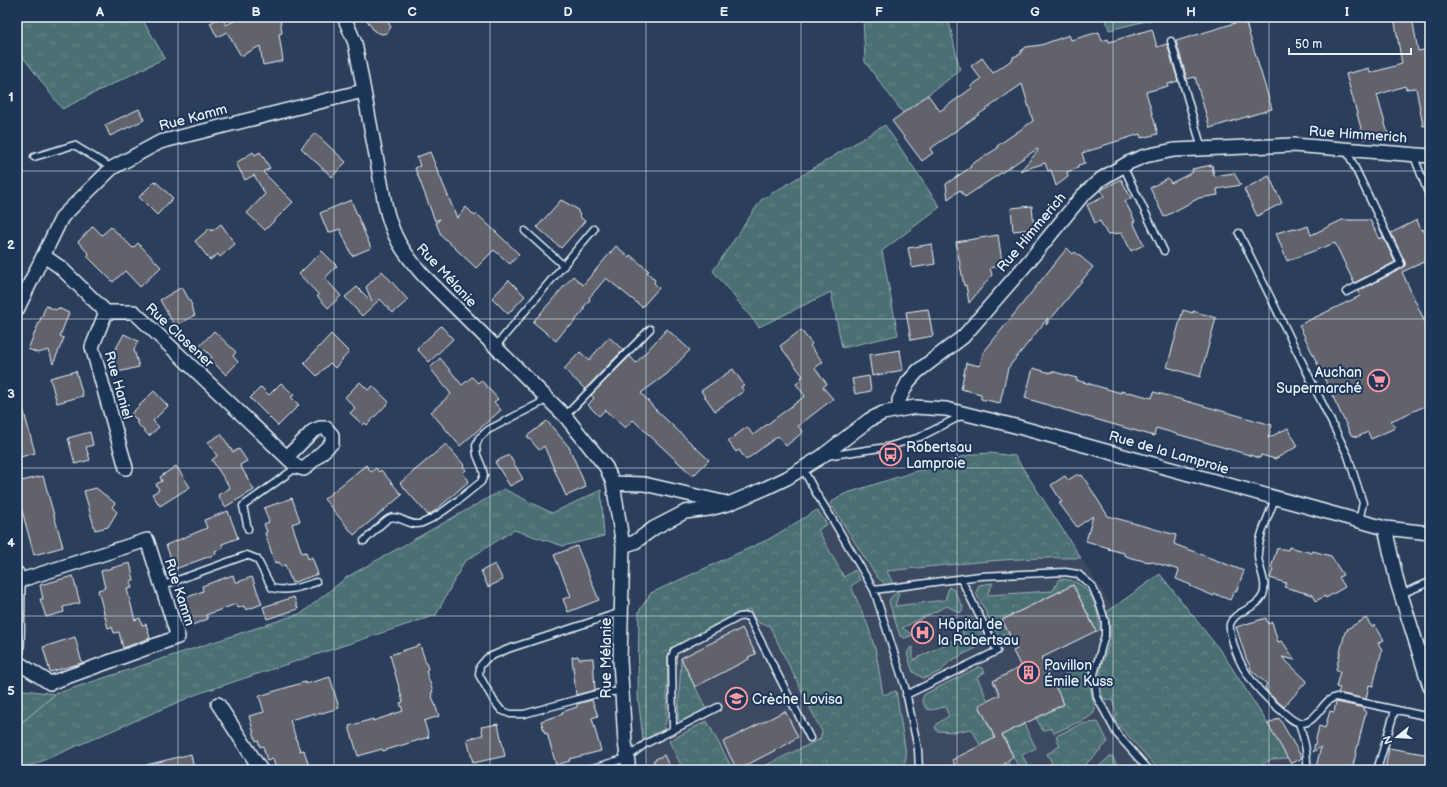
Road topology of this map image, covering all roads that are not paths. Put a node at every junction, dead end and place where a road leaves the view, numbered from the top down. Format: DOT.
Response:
graph roads {
  1 [pos="344,17"];
  2 [pos="1171,41"];
  3 [pos="363,91"];
  4 [pos="1202,149"];
  5 [pos="1346,149"];
  6 [pos="1413,154"];
  7 [pos="1430,156"];
  8 [pos="34,157"];
  9 [pos="1123,166"];
  10 [pos="112,168"];
  11 [pos="1430,198"];
  12 [pos="594,229"];
  13 [pos="525,231"];
  14 [pos="1239,233"];
  15 [pos="1164,251"];
  16 [pos="44,256"];
  17 [pos="564,266"];
  18 [pos="1346,292"];
  19 [pos="17,310"];
  20 [pos="106,312"];
  21 [pos="650,329"];
  22 [pos="495,347"];
  23 [pos="548,399"];
  24 [pos="899,410"];
  25 [pos="965,414"];
  26 [pos="565,416"];
  27 [pos="287,457"];
  28 [pos="821,457"];
  29 [pos="297,467"];
  30 [pos="126,468"];
  31 [pos="803,469"];
  32 [pos="613,483"];
  33 [pos="1275,498"];
  34 [pos="728,504"];
  35 [pos="1359,521"];
  36 [pos="1385,528"];
  37 [pos="248,529"];
  38 [pos="1430,533"];
  39 [pos="364,541"];
  40 [pos="623,546"];
  41 [pos="18,577"];
  42 [pos="961,578"];
  43 [pos="316,582"];
  44 [pos="1430,582"];
  45 [pos="161,586"];
  46 [pos="874,590"];
  47 [pos="1401,594"];
  48 [pos="621,612"];
  49 [pos="17,651"];
  50 [pos="17,662"];
  51 [pos="1430,687"];
  52 [pos="621,690"];
  53 [pos="906,695"];
  54 [pos="218,704"];
  55 [pos="718,707"];
  56 [pos="1395,710"];
  57 [pos="1430,717"];
  58 [pos="1299,723"];
  59 [pos="673,730"];
  60 [pos="810,738"];
  61 [pos="628,764"];
  62 [pos="260,770"];
  63 [pos="586,770"];
  64 [pos="919,770"];
  65 [pos="1149,770"];
  66 [pos="1307,770"];
  67 [pos="1377,770"];
  1 -- 3 [label="street, Rue Mélanie"];
  2 -- 4 [label="lane"];
  3 -- 10 [label="street, Rue Kamm"];
  3 -- 22 [label="street, Rue Mélanie"];
  4 -- 5 [label="street, Rue Himmerich"];
  4 -- 9 [label="street, Rue Himmerich"];
  5 -- 6 [label="street, Rue Himmerich"];
  5 -- 18 [label="lane"];
  6 -- 7 [label="street, Rue Himmerich"];
  6 -- 11 [label="lane"];
  8 -- 10 [label="lane"];
  9 -- 15 [label="lane"];
  9 -- 24 [label="street, Rue Himmerich"];
  10 -- 16 [label="street, Rue Kamm"];
  12 -- 17 [label="lane"];
  13 -- 17 [label="lane"];
  14 -- 35 [label="lane"];
  16 -- 19 [label="street, Rue Kamm"];
  16 -- 20 [label="street"];
  17 -- 22 [label="lane"];
  20 -- 27 [label="street, Rue Closener"];
  20 -- 30 [label="street, Rue Haniel"];
  21 -- 26 [label="lane"];
  22 -- 23 [label="street, Rue Mélanie"];
  23 -- 26 [label="street, Rue Mélanie"];
  23 -- 39 [label="lane"];
  24 -- 25 [label="street, Rue de la Lamproie"];
  24 -- 28 [label="street"];
  25 -- 28 [label="lane"];
  25 -- 33 [label="street, Rue de la Lamproie"];
  26 -- 32 [label="street, Rue Mélanie"];
  27 -- 29 [label="street, Rue Closener"];
  27 -- 29 [label="street"];
  28 -- 31 [label="street"];
  29 -- 37 [label="lane"];
  31 -- 34 [label="street"];
  31 -- 46 [label="lane"];
  32 -- 34 [label="street"];
  32 -- 40 [label="street, Rue Mélanie"];
  33 -- 35 [label="street, Rue de la Lamproie"];
  33 -- 58 [label="lane"];
  34 -- 40 [label="street"];
  35 -- 36 [label="street, Rue de la Lamproie"];
  36 -- 38 [label="street, Rue de la Lamproie"];
  36 -- 47 [label="street"];
  40 -- 48 [label="street, Rue Mélanie"];
  41 -- 45 [label="street, Rue Kamm"];
  41 -- 49 [label="street, Rue Kamm"];
  42 -- 46 [label="lane"];
  42 -- 53 [label="lane"];
  42 -- 65 [label="lane"];
  43 -- 45 [label="lane"];
  44 -- 47 [label="lane"];
  45 -- 50 [label="street, Rue Kamm"];
  46 -- 53 [label="lane"];
  47 -- 51 [label="street"];
  48 -- 52 [label="street, Rue Mélanie"];
  48 -- 52 [label="lane"];
  52 -- 61 [label="street, Rue Mélanie"];
  53 -- 64 [label="lane"];
  54 -- 62 [label="street"];
  55 -- 59 [label="lane"];
  56 -- 57 [label="lane"];
  56 -- 58 [label="lane"];
  56 -- 67 [label="lane"];
  58 -- 66 [label="lane"];
  59 -- 60 [label="lane"];
  59 -- 61 [label="lane"];
  61 -- 63 [label="lane"];
}
